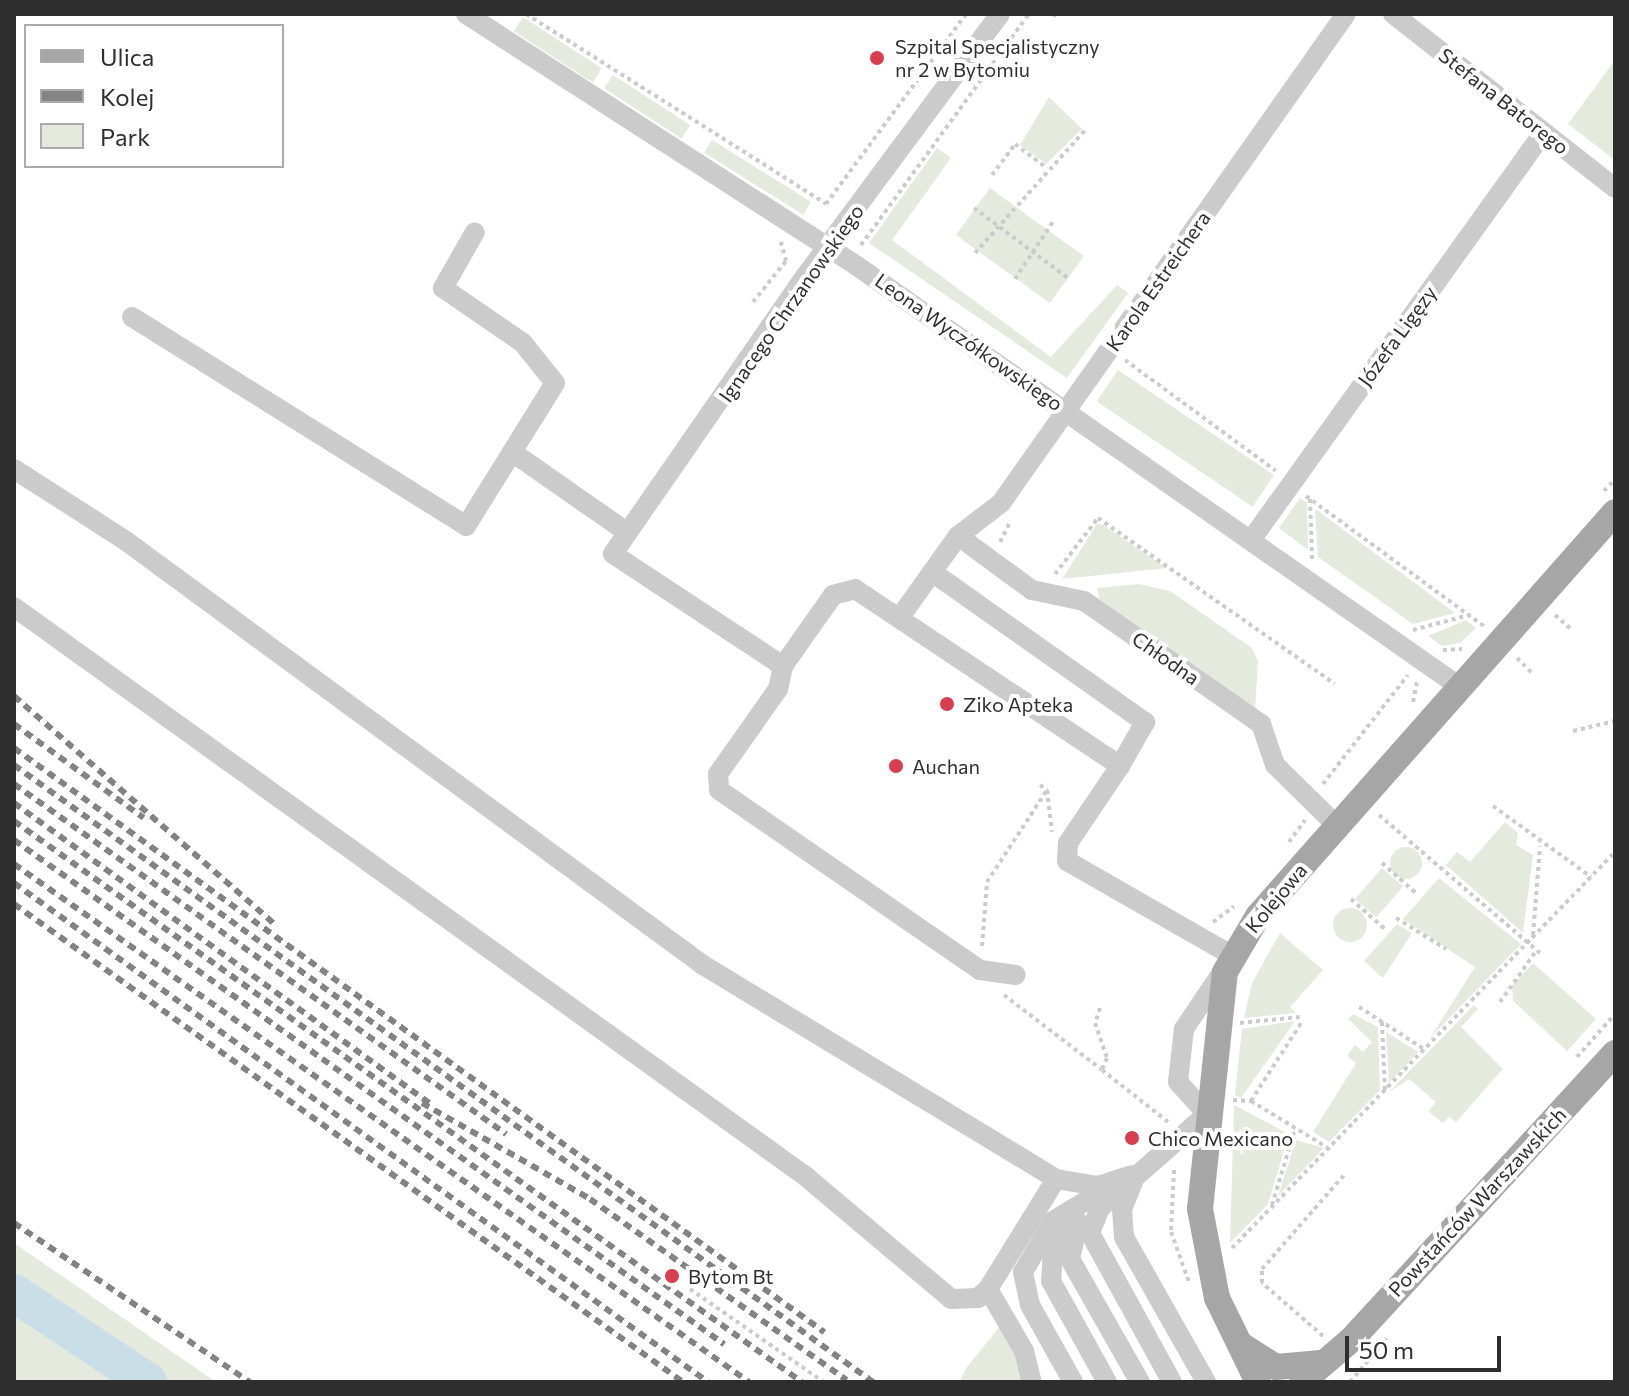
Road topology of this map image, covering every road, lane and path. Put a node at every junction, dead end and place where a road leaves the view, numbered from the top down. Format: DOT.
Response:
graph roads {
  1 [pos="466,14"];
  2 [pos="526,14"];
  3 [pos="966,14"];
  4 [pos="1029,14"];
  5 [pos="1346,14"];
  6 [pos="1393,14"];
  7 [pos="994,16"];
  8 [pos="1087,128"];
  9 [pos="1544,132"];
  10 [pos="1047,168"];
  11 [pos="992,175"];
  12 [pos="1615,188"];
  13 [pos="974,208"];
  14 [pos="1054,220"];
  15 [pos="1001,228"];
  16 [pos="475,232"];
  17 [pos="774,236"];
  18 [pos="828,246"];
  19 [pos="1031,251"];
  20 [pos="868,252"];
  21 [pos="975,253"];
  22 [pos="1068,278"];
  23 [pos="1015,279"];
  24 [pos="753,302"];
  25 [pos="132,317"];
  26 [pos="1130,344"];
  27 [pos="1121,357"];
  28 [pos="1113,368"];
  29 [pos="1067,410"];
  30 [pos="512,452"];
  31 [pos="1289,463"];
  32 [pos="14,469"];
  33 [pos="1281,475"];
  34 [pos="1310,479"];
  35 [pos="1615,479"];
  36 [pos="1274,485"];
  37 [pos="1300,492"];
  38 [pos="1310,499"];
  39 [pos="1294,502"];
  40 [pos="1605,507"];
  41 [pos="1018,511"];
  42 [pos="628,533"];
  43 [pos="958,536"];
  44 [pos="1251,540"];
  45 [pos="1006,551"];
  46 [pos="1300,551"];
  47 [pos="1312,560"];
  48 [pos="1325,568"];
  49 [pos="932,572"];
  50 [pos="1040,575"];
  51 [pos="1563,602"];
  52 [pos="14,607"];
  53 [pos="1553,614"];
  54 [pos="1469,615"];
  55 [pos="1495,615"];
  56 [pos="900,617"];
  57 [pos="1399,621"];
  58 [pos="1544,624"];
  59 [pos="1485,627"];
  60 [pos="1570,628"];
  61 [pos="1412,630"];
  62 [pos="1477,636"];
  63 [pos="1421,637"];
  64 [pos="1431,644"];
  65 [pos="1469,644"];
  66 [pos="1525,646"];
  67 [pos="1515,657"];
  68 [pos="1397,664"];
  69 [pos="1508,665"];
  70 [pos="783,666"];
  71 [pos="1531,672"];
  72 [pos="1409,673"];
  73 [pos="1335,684"];
  74 [pos="1460,687"];
  75 [pos="1409,708"];
  76 [pos="1615,721"];
  77 [pos="1573,731"];
  78 [pos="1120,766"];
  79 [pos="1040,785"];
  80 [pos="1047,790"];
  81 [pos="1308,800"];
  82 [pos="1387,802"];
  83 [pos="1493,806"];
  84 [pos="1377,813"];
  85 [pos="1367,825"];
  86 [pos="1337,826"];
  87 [pos="1068,843"];
  88 [pos="1540,846"];
  89 [pos="1284,848"];
  90 [pos="1615,852"];
  91 [pos="1382,863"];
  92 [pos="1591,877"];
  93 [pos="1246,894"];
  94 [pos="1417,894"];
  95 [pos="1351,899"];
  96 [pos="1396,918"];
  97 [pos="1213,922"];
  98 [pos="1386,930"];
  99 [pos="1533,937"];
  100 [pos="1528,943"];
  101 [pos="1446,949"];
  102 [pos="1233,956"];
  103 [pos="980,970"];
  104 [pos="1016,975"];
  105 [pos="1500,1002"];
  106 [pos="1359,1007"];
  107 [pos="1100,1008"];
  108 [pos="1615,1014"];
  109 [pos="1239,1016"];
  110 [pos="1382,1022"];
  111 [pos="1238,1024"];
  112 [pos="1237,1039"];
  113 [pos="1424,1049"];
  114 [pos="1615,1053"];
  115 [pos="1570,1064"];
  116 [pos="1102,1070"];
  117 [pos="1232,1085"];
  118 [pos="1385,1090"];
  119 [pos="1231,1100"];
  120 [pos="1251,1101"];
  121 [pos="1218,1114"];
  122 [pos="1168,1122"];
  123 [pos="1296,1128"];
  124 [pos="1328,1148"];
  125 [pos="1140,1172"];
  126 [pos="1344,1175"];
  127 [pos="1056,1179"];
  128 [pos="1271,1207"];
  129 [pos="1226,1244"];
  130 [pos="690,1289"];
  131 [pos="988,1289"];
  132 [pos="1235,1341"];
  133 [pos="1329,1351"];
  134 [pos="824,1382"];
  135 [pos="1032,1382"];
  136 [pos="1073,1382"];
  137 [pos="1107,1382"];
  138 [pos="1140,1382"];
  139 [pos="1172,1382"];
  140 [pos="1206,1382"];
  141 [pos="1258,1382"];
  142 [pos="1302,1382"];
  1 -- 18 [label="street, Leona Wyczółkowskiego"];
  2 -- 3 [label="path"];
  4 -- 20 [label="path"];
  5 -- 29 [label="street, Karola Estreichera"];
  6 -- 9 [label="street, Stefana Batorego"];
  7 -- 18 [label="street, Ignacego Chrzanowskiego"];
  8 -- 10 [label="path"];
  9 -- 12 [label="street, Stefana Batorego"];
  9 -- 44 [label="street, Józefa Ligęzy"];
  10 -- 11 [label="path"];
  10 -- 15 [label="path"];
  13 -- 15 [label="path"];
  14 -- 19 [label="path"];
  15 -- 19 [label="path"];
  15 -- 21 [label="path"];
  16 -- 30 [label="street"];
  17 -- 24 [label="path"];
  18 -- 29 [label="street, Leona Wyczółkowskiego"];
  18 -- 42 [label="street, Ignacego Chrzanowskiego"];
  19 -- 22 [label="path"];
  19 -- 23 [label="path"];
  25 -- 30 [label="street"];
  26 -- 27 [label="path"];
  27 -- 28 [label="path"];
  27 -- 33 [label="path"];
  29 -- 43 [label="street, Karola Estreichera"];
  29 -- 44 [label="street, Leona Wyczółkowskiego"];
  30 -- 42 [label="street"];
  31 -- 33 [label="path"];
  32 -- 127 [label="street"];
  33 -- 36 [label="path"];
  34 -- 37 [label="path"];
  35 -- 40 [label="path"];
  37 -- 38 [label="path"];
  37 -- 39 [label="path"];
  38 -- 47 [label="path"];
  38 -- 54 [label="path"];
  40 -- 74 [label="main road, Kolejowa"];
  41 -- 45 [label="path"];
  42 -- 70 [label="street, Ignacego Chrzanowskiego"];
  43 -- 49 [label="street, Karola Estreichera"];
  43 -- 81 [label="street, Chłodna"];
  44 -- 74 [label="street, Leona Wyczółkowskiego"];
  46 -- 47 [label="path"];
  47 -- 48 [label="path"];
  49 -- 56 [label="street, Karola Estreichera"];
  49 -- 78 [label="street"];
  50 -- 73 [label="path"];
  51 -- 53 [label="path"];
  52 -- 131 [label="street"];
  53 -- 58 [label="path"];
  53 -- 60 [label="path"];
  54 -- 59 [label="path"];
  54 -- 61 [label="path"];
  55 -- 59 [label="path"];
  56 -- 70 [label="street"];
  56 -- 78 [label="street"];
  57 -- 61 [label="path"];
  59 -- 62 [label="path"];
  61 -- 63 [label="path"];
  64 -- 65 [label="path"];
  66 -- 67 [label="path"];
  67 -- 69 [label="path"];
  67 -- 71 [label="path"];
  68 -- 72 [label="path"];
  70 -- 103 [label="street"];
  72 -- 75 [label="path"];
  72 -- 81 [label="path"];
  74 -- 86 [label="main road, Kolejowa"];
  76 -- 77 [label="path"];
  78 -- 87 [label="street"];
  79 -- 80 [label="path"];
  80 -- 87 [label="path"];
  80 -- 103 [label="path"];
  81 -- 86 [label="street, Chłodna"];
  81 -- 89 [label="path"];
  82 -- 84 [label="path"];
  83 -- 88 [label="path"];
  84 -- 85 [label="path"];
  84 -- 100 [label="path"];
  86 -- 102 [label="main road, Kolejowa"];
  87 -- 102 [label="street"];
  88 -- 92 [label="path"];
  88 -- 99 [label="path"];
  90 -- 92 [label="path"];
  91 -- 94 [label="path"];
  92 -- 99 [label="path"];
  93 -- 97 [label="path"];
  95 -- 98 [label="path"];
  96 -- 101 [label="path"];
  99 -- 100 [label="path"];
  100 -- 105 [label="path"];
  100 -- 113 [label="path"];
  102 -- 121 [label="main road, Kolejowa"];
  103 -- 104 [label="street"];
  103 -- 116 [label="path"];
  106 -- 110 [label="path"];
  107 -- 116 [label="path"];
  108 -- 115 [label="path"];
  109 -- 111 [label="path"];
  110 -- 113 [label="path"];
  110 -- 118 [label="path"];
  111 -- 112 [label="path"];
  111 -- 120 [label="path"];
  113 -- 118 [label="path"];
  114 -- 133 [label="main road, Powstańców Warszawskich"];
  116 -- 122 [label="path"];
  117 -- 119 [label="path"];
  118 -- 124 [label="path"];
  119 -- 120 [label="path"];
  119 -- 121 [label="path"];
  120 -- 123 [label="path"];
  121 -- 125 [label="street"];
  121 -- 132 [label="main road, Kolejowa"];
  123 -- 124 [label="path"];
  123 -- 128 [label="path"];
  124 -- 128 [label="path"];
  125 -- 127 [label="street"];
  125 -- 136 [label="street"];
  125 -- 137 [label="street"];
  125 -- 138 [label="street"];
  125 -- 139 [label="street"];
  125 -- 140 [label="street"];
  126 -- 133 [label="path"];
  127 -- 131 [label="street"];
  128 -- 129 [label="path"];
  130 -- 134 [label="path"];
  131 -- 135 [label="street"];
  132 -- 133 [label="main road"];
  132 -- 141 [label="main road, Kolejowa"];
  133 -- 142 [label="main road, Powstańców Warszawskich"];
}
